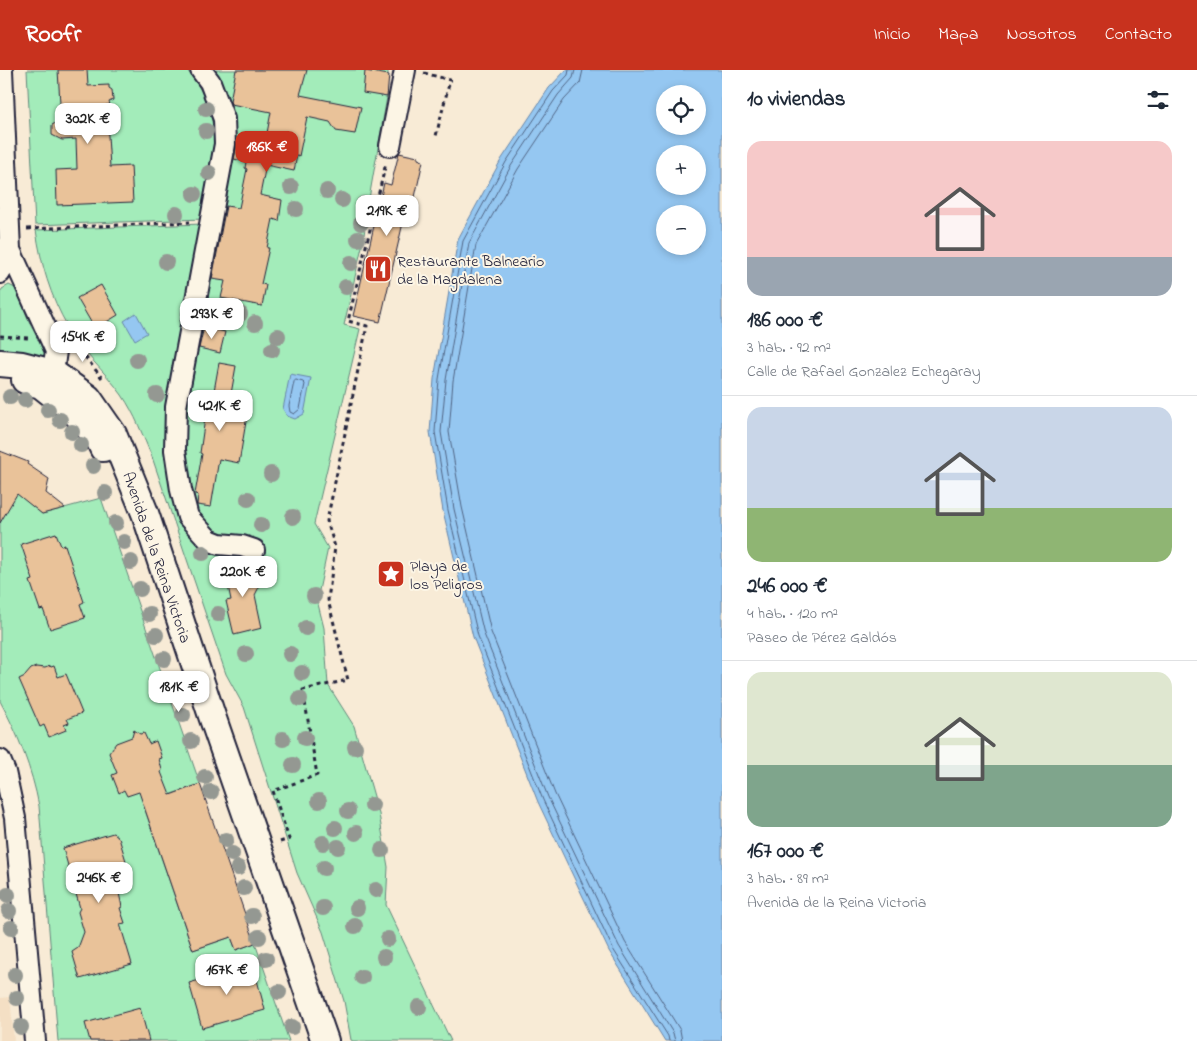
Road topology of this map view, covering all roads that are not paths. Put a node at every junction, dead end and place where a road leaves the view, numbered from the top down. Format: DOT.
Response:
graph roads {
  1 [pos="2,70"];
  2 [pos="201,70"];
  3 [pos="405,70"];
  4 [pos="2,145"];
  5 [pos="390,146"];
  6 [pos="10,250"];
  7 [pos="0,274"];
  8 [pos="23,280"];
  9 [pos="0,363"];
  10 [pos="50,370"];
  11 [pos="0,377"];
  12 [pos="254,550"];
  13 [pos="0,760"];
  14 [pos="8,818"];
  15 [pos="35,1041"];
  16 [pos="314,1041"];
  17 [pos="325,1041"];
  1 -- 4 [label="street"];
  2 -- 12 [label="street"];
  3 -- 5 [label="street"];
  4 -- 6 [label="street"];
  6 -- 7 [label="street"];
  6 -- 8 [label="street"];
  7 -- 8 [label="street"];
  8 -- 10 [label="street"];
  9 -- 10 [label="main road, Avenida de la Reina Victoria"];
  10 -- 11 [label="main road, Avenida de la Reina Victoria"];
  10 -- 16 [label="main road, Avenida de la Reina Victoria"];
  10 -- 17 [label="main road, Avenida de la Reina Victoria"];
  13 -- 14 [label="street"];
  14 -- 15 [label="street"];
}
